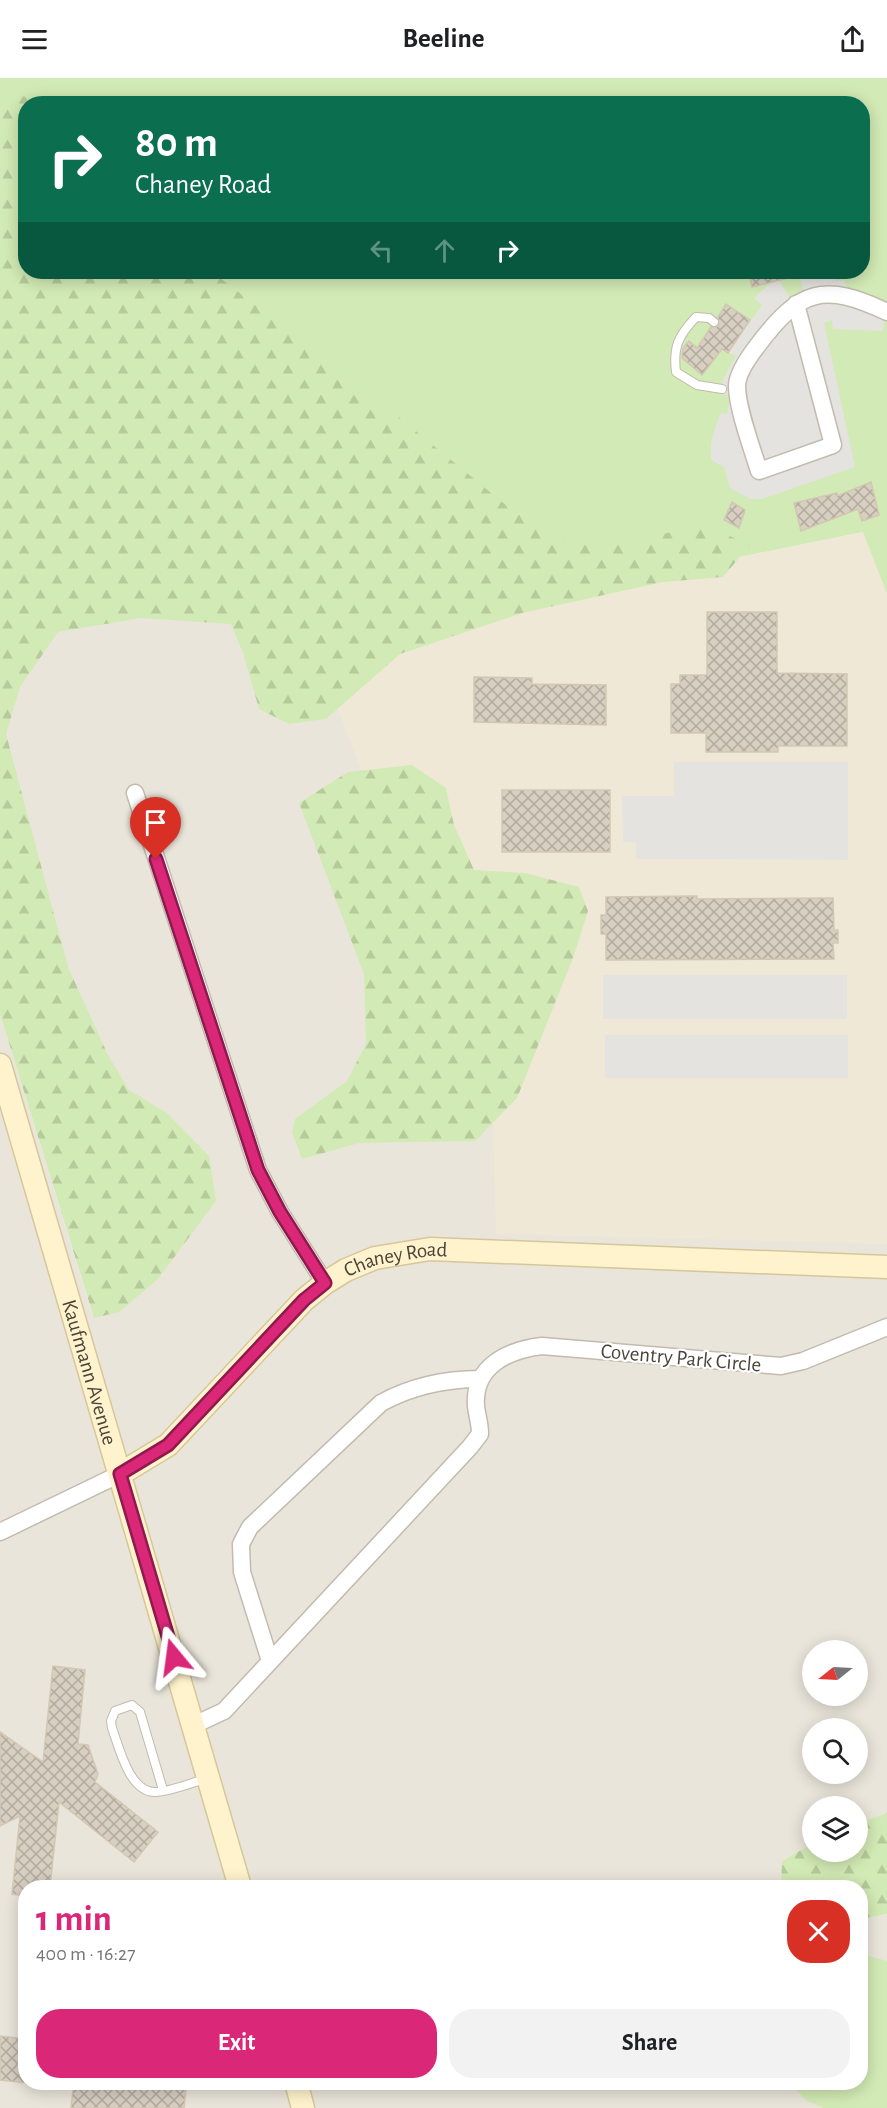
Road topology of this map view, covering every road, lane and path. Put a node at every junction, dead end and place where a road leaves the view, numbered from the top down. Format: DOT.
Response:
graph roads {
  1 [pos="796,304"];
  2 [pos="887,312"];
  3 [pos="714,322"];
  4 [pos="722,389"];
  5 [pos="135,793"];
  6 [pos="0,1065"];
  7 [pos="887,1267"];
  8 [pos="325,1283"];
  9 [pos="887,1327"];
  10 [pos="480,1379"];
  11 [pos="120,1474"];
  12 [pos="0,1532"];
  13 [pos="270,1661"];
  14 [pos="194,1725"];
  15 [pos="209,1778"];
  16 [pos="163,1791"];
  17 [pos="238,1880"];
  18 [pos="298,2090"];
  19 [pos="303,2108"];
  1 -- 1 [label="street"];
  1 -- 2 [label="street"];
  3 -- 4 [label="lane"];
  5 -- 8 [label="street"];
  6 -- 11 [label="main road, Kaufmann Avenue"];
  7 -- 8 [label="main road, Chaney Road"];
  8 -- 11 [label="main road, Chaney Road"];
  9 -- 10 [label="street, Coventry Park Circle"];
  10 -- 13 [label="street"];
  10 -- 13 [label="street"];
  11 -- 12 [label="street, Chaney Road"];
  11 -- 14 [label="main road, Kaufmann Avenue"];
  13 -- 14 [label="street"];
  14 -- 15 [label="main road, Kaufmann Avenue"];
  15 -- 16 [label="lane"];
  15 -- 17 [label="main road, Kaufmann Avenue"];
  16 -- 16 [label="lane"];
  18 -- 19 [label="main road"];
}
